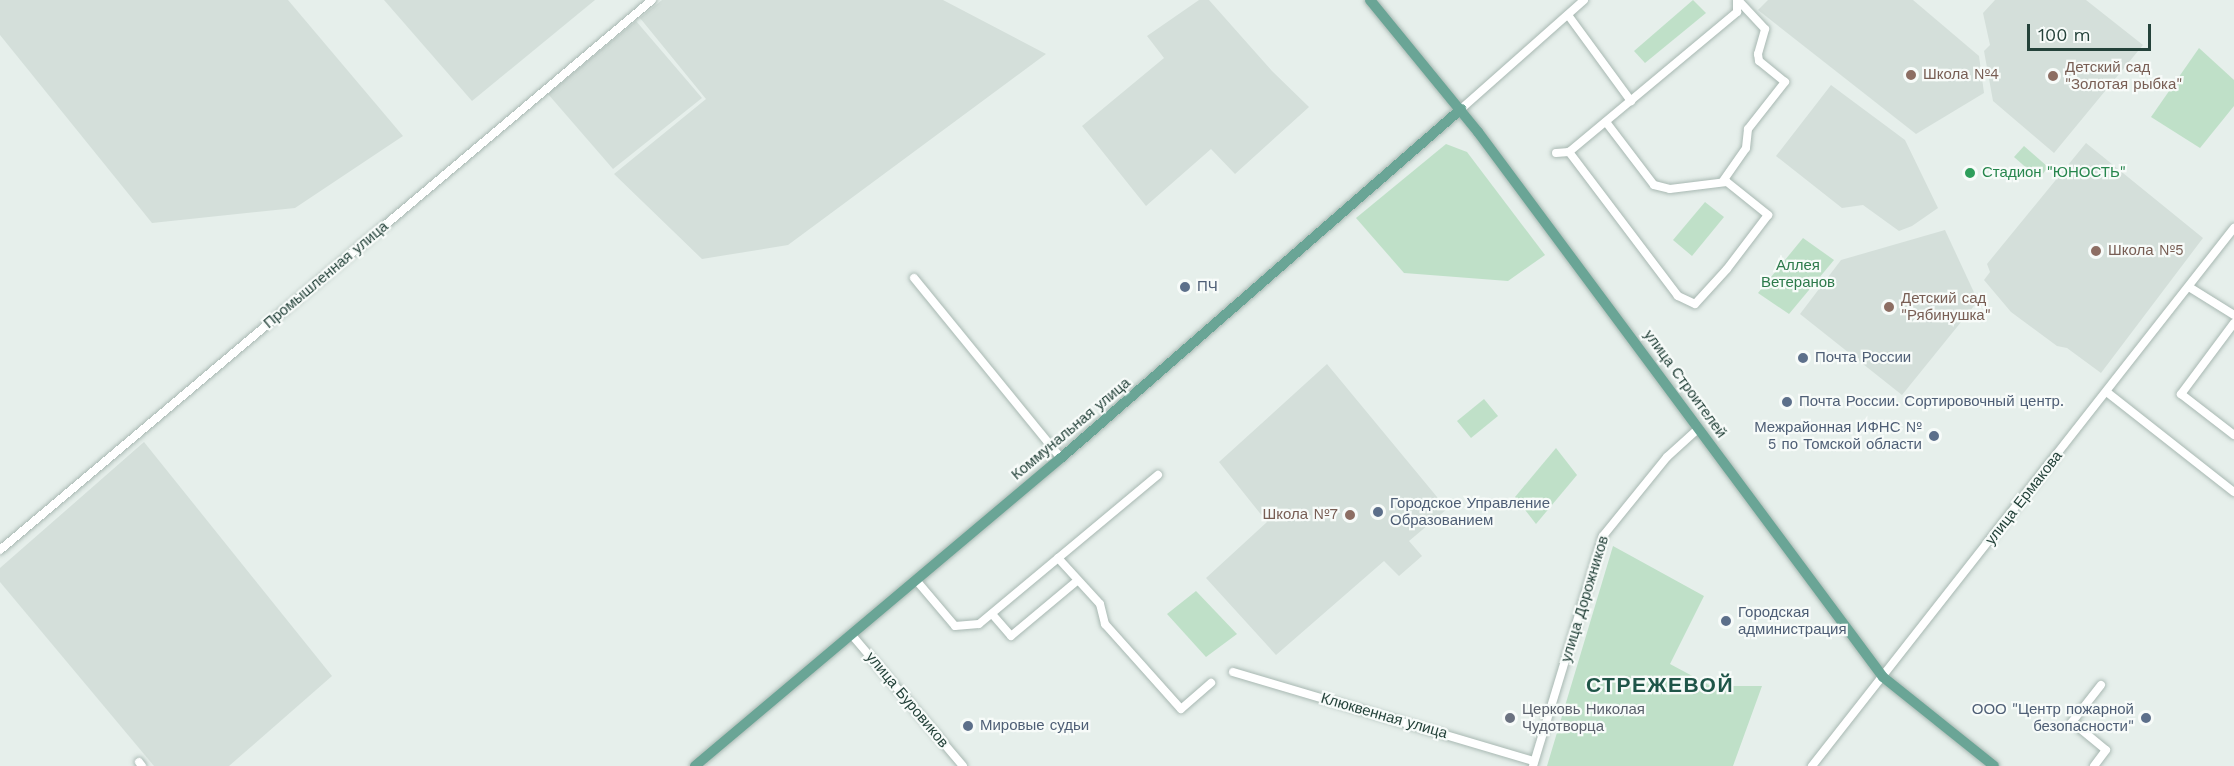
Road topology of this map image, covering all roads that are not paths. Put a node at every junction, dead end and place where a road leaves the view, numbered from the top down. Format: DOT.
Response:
graph roads {
  1 [pos="652,0"];
  2 [pos="1370,0"];
  3 [pos="1584,0"];
  4 [pos="1738,0"];
  5 [pos="1568,15"];
  6 [pos="1631,100"];
  7 [pos="1461,110"];
  8 [pos="1606,122"];
  9 [pos="1569,152"];
  10 [pos="1556,153"];
  11 [pos="1723,181"];
  12 [pos="2234,228"];
  13 [pos="914,278"];
  14 [pos="2189,287"];
  15 [pos="2234,315"];
  16 [pos="2234,323"];
  17 [pos="2108,393"];
  18 [pos="1700,429"];
  19 [pos="2234,435"];
  20 [pos="1061,458"];
  21 [pos="1158,475"];
  22 [pos="2234,492"];
  23 [pos="0,550"];
  24 [pos="1058,558"];
  25 [pos="916,580"];
  26 [pos="1078,580"];
  27 [pos="992,614"];
  28 [pos="851,634"];
  29 [pos="1233,672"];
  30 [pos="1883,677"];
  31 [pos="1211,683"];
  32 [pos="2101,685"];
  33 [pos="1534,764"];
  34 [pos="695,766"];
  35 [pos="963,766"];
  36 [pos="1812,766"];
  37 [pos="1994,766"];
  38 [pos="2094,766"];
  1 -- 23 [label="street, Промышленная улица"];
  2 -- 7 [label="main road, улица Строителей"];
  3 -- 5 [label="street"];
  4 -- 6 [label="street"];
  4 -- 11 [label="street"];
  5 -- 6 [label="street"];
  5 -- 7 [label="street"];
  6 -- 8 [label="street"];
  7 -- 18 [label="main road, улица Строителей"];
  7 -- 20 [label="main road, Коммунальная улица"];
  8 -- 9 [label="street"];
  8 -- 11 [label="street"];
  9 -- 10 [label="street"];
  9 -- 11 [label="street"];
  12 -- 14 [label="street, улица Ермакова"];
  13 -- 20 [label="street"];
  14 -- 15 [label="street"];
  14 -- 17 [label="street, улица Ермакова"];
  16 -- 19 [label="street"];
  17 -- 22 [label="street"];
  17 -- 30 [label="street, улица Ермакова"];
  18 -- 30 [label="main road, улица Строителей"];
  18 -- 33 [label="street, улица Дорожников"];
  20 -- 25 [label="main road, Коммунальная улица"];
  21 -- 24 [label="street"];
  24 -- 26 [label="street"];
  24 -- 27 [label="street"];
  25 -- 27 [label="street"];
  25 -- 28 [label="main road, Коммунальная улица"];
  26 -- 27 [label="street"];
  26 -- 31 [label="street"];
  28 -- 34 [label="main road, Коммунальная улица"];
  28 -- 35 [label="street, улица Буровиков"];
  29 -- 33 [label="street, Клюквенная улица"];
  30 -- 36 [label="street, улица Ермакова"];
  30 -- 37 [label="main road, улица Строителей"];
  32 -- 38 [label="street"];
}
